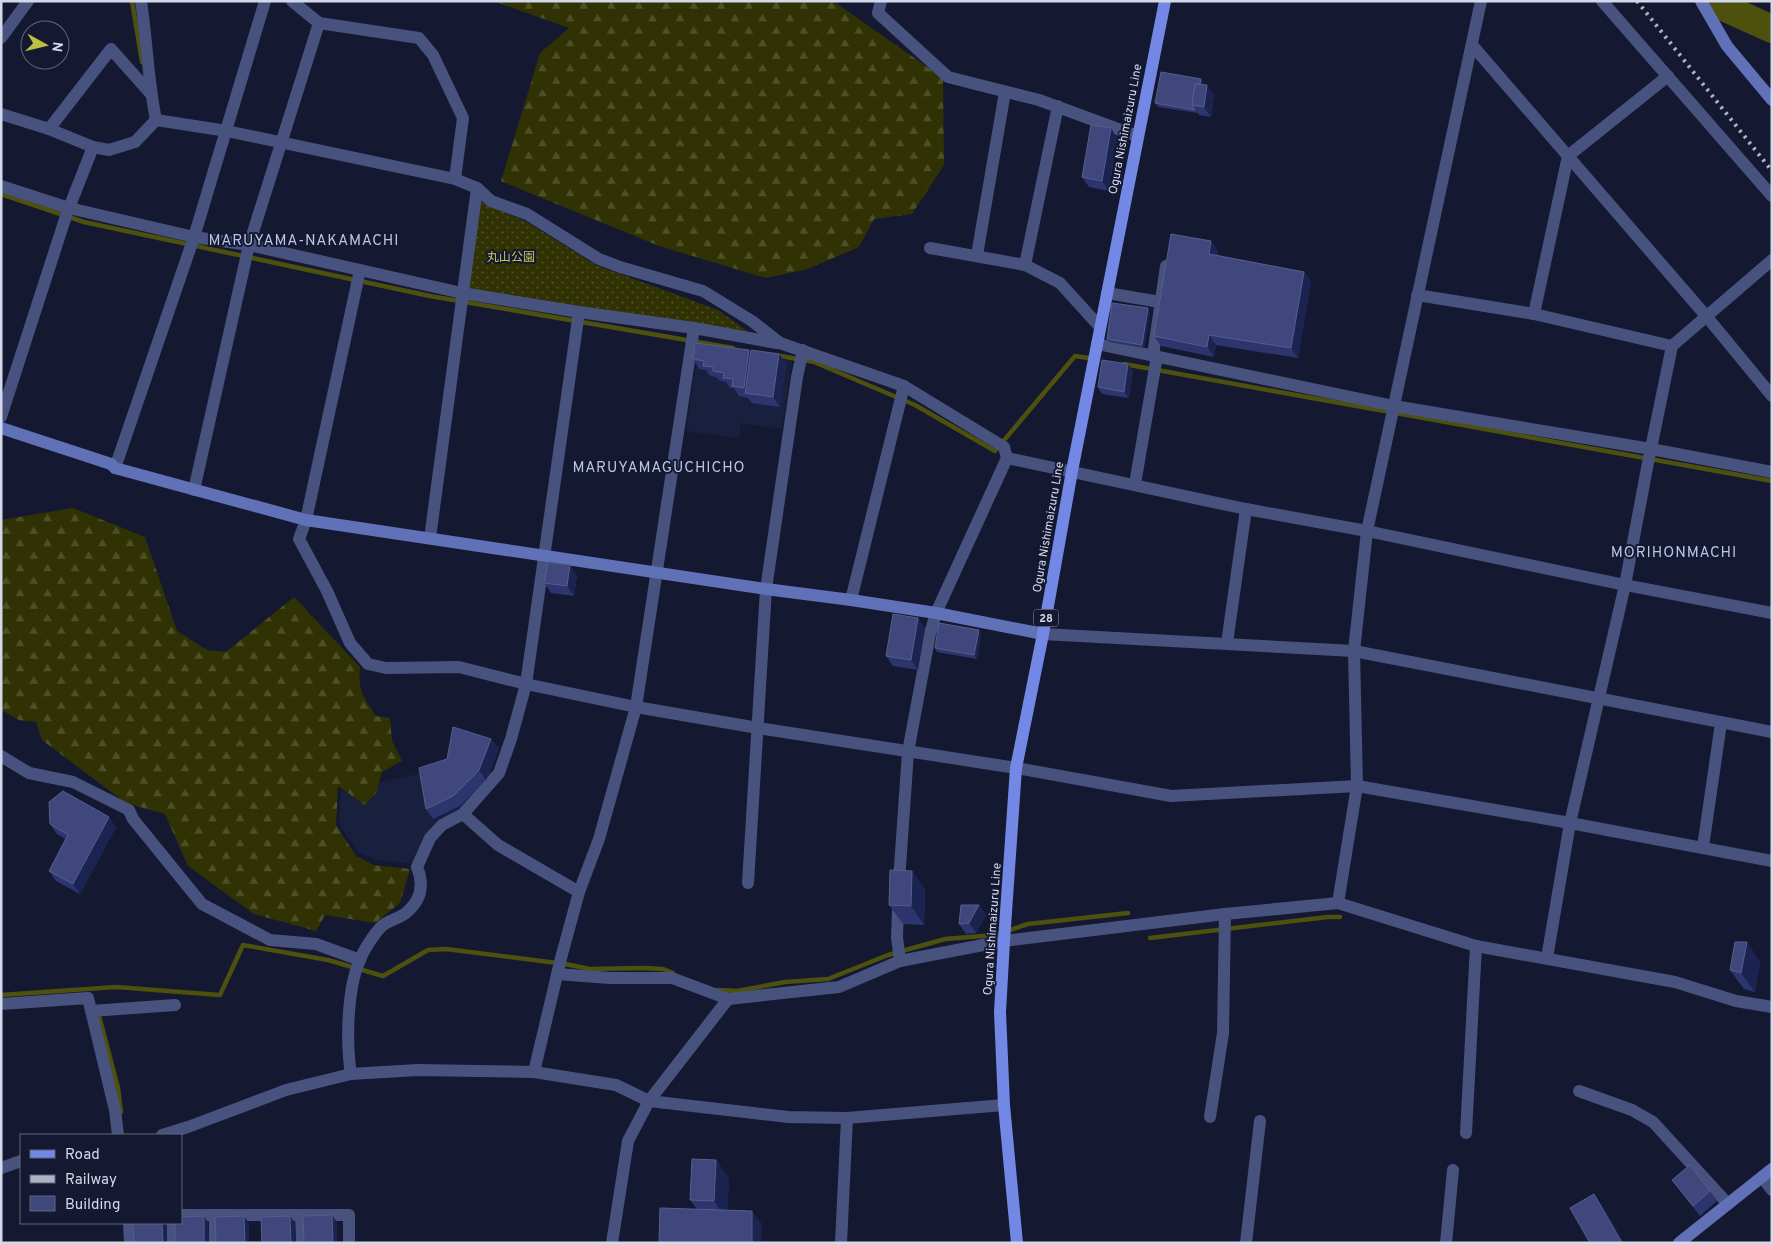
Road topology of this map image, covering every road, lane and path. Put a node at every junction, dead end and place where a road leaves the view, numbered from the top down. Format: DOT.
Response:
graph roads {
  1 [pos="28,1"];
  2 [pos="141,1"];
  3 [pos="266,1"];
  4 [pos="292,1"];
  5 [pos="881,1"];
  6 [pos="1165,1"];
  7 [pos="1481,1"];
  8 [pos="1602,1"];
  9 [pos="1701,1"];
  10 [pos="319,23"];
  11 [pos="1,38"];
  12 [pos="1472,45"];
  13 [pos="1668,76"];
  14 [pos="1005,92"];
  15 [pos="151,94"];
  16 [pos="1772,100"];
  17 [pos="1058,106"];
  18 [pos="1,114"];
  19 [pos="156,120"];
  20 [pos="48,129"];
  21 [pos="226,131"];
  22 [pos="1137,136"];
  23 [pos="280,143"];
  24 [pos="93,147"];
  25 [pos="1568,156"];
  26 [pos="456,178"];
  27 [pos="1,186"];
  28 [pos="477,188"];
  29 [pos="1772,196"];
  30 [pos="67,214"];
  31 [pos="192,243"];
  32 [pos="930,248"];
  33 [pos="248,249"];
  34 [pos="977,255"];
  35 [pos="1168,257"];
  36 [pos="1772,260"];
  37 [pos="1025,265"];
  38 [pos="359,274"];
  39 [pos="462,293"];
  40 [pos="1107,293"];
  41 [pos="1417,295"];
  42 [pos="1160,302"];
  43 [pos="580,312"];
  44 [pos="1534,314"];
  45 [pos="1707,317"];
  46 [pos="1100,327"];
  47 [pos="692,337"];
  48 [pos="780,343"];
  49 [pos="1097,344"];
  50 [pos="1672,346"];
  51 [pos="801,354"];
  52 [pos="1155,362"];
  53 [pos="902,395"];
  54 [pos="1772,396"];
  55 [pos="1394,406"];
  56 [pos="1,418"];
  57 [pos="1,428"];
  58 [pos="1006,452"];
  59 [pos="1649,458"];
  60 [pos="116,468"];
  61 [pos="1072,471"];
  62 [pos="1772,472"];
  63 [pos="1135,484"];
  64 [pos="194,490"];
  65 [pos="1246,508"];
  66 [pos="306,520"];
  67 [pos="1367,531"];
  68 [pos="430,538"];
  69 [pos="545,555"];
  70 [pos="657,572"];
  71 [pos="1625,584"];
  72 [pos="766,589"];
  73 [pos="851,600"];
  74 [pos="936,613"];
  75 [pos="1772,613"];
  76 [pos="1043,634"];
  77 [pos="1227,643"];
  78 [pos="1354,651"];
  79 [pos="526,684"];
  80 [pos="1598,698"];
  81 [pos="636,706"];
  82 [pos="1721,723"];
  83 [pos="758,728"];
  84 [pos="1772,732"];
  85 [pos="908,752"];
  86 [pos="1,756"];
  87 [pos="1016,768"];
  88 [pos="1357,786"];
  89 [pos="463,814"];
  90 [pos="1570,823"];
  91 [pos="1703,847"];
  92 [pos="1772,861"];
  93 [pos="748,883"];
  94 [pos="579,892"];
  95 [pos="1338,903"];
  96 [pos="1225,914"];
  97 [pos="1004,941"];
  98 [pos="1476,946"];
  99 [pos="1547,958"];
  100 [pos="899,959"];
  101 [pos="360,960"];
  102 [pos="558,967"];
  103 [pos="728,999"];
  104 [pos="1,1004"];
  105 [pos="175,1005"];
  106 [pos="1772,1007"];
  107 [pos="91,1011"];
  108 [pos="534,1072"];
  109 [pos="351,1074"];
  110 [pos="1578,1091"];
  111 [pos="649,1101"];
  112 [pos="1004,1105"];
  113 [pos="1210,1117"];
  114 [pos="848,1118"];
  115 [pos="1260,1121"];
  116 [pos="1466,1133"];
  117 [pos="118,1134"];
  118 [pos="165,1134"];
  119 [pos="20,1161"];
  120 [pos="1,1168"];
  121 [pos="1453,1170"];
  122 [pos="1767,1173"];
  123 [pos="1772,1190"];
  124 [pos="1728,1204"];
  125 [pos="182,1215"];
  126 [pos="215,1215"];
  127 [pos="301,1215"];
  128 [pos="129,1224"];
  129 [pos="172,1224"];
  130 [pos="130,1243"];
  131 [pos="172,1243"];
  132 [pos="215,1243"];
  133 [pos="302,1243"];
  134 [pos="349,1243"];
  135 [pos="612,1243"];
  136 [pos="841,1243"];
  137 [pos="1018,1243"];
  138 [pos="1246,1243"];
  139 [pos="1446,1243"];
  140 [pos="1679,1243"];
  1 -- 11 [label="street"];
  2 -- 15 [label="street"];
  3 -- 21 [label="street"];
  4 -- 10 [label="street"];
  5 -- 14 [label="street"];
  6 -- 22 [label="main road, Ogura Nishimaizuru Line / 28"];
  7 -- 12 [label="street"];
  8 -- 13 [label="street"];
  9 -- 16 [label="street"];
  10 -- 23 [label="street"];
  10 -- 26 [label="street"];
  12 -- 25 [label="street"];
  12 -- 41 [label="street"];
  13 -- 25 [label="street"];
  13 -- 29 [label="street"];
  14 -- 17 [label="street"];
  14 -- 34 [label="street"];
  15 -- 19 [label="street"];
  15 -- 20 [label="street"];
  17 -- 22 [label="street"];
  17 -- 37 [label="street"];
  18 -- 20 [label="street"];
  19 -- 21 [label="street"];
  19 -- 24 [label="street"];
  20 -- 24 [label="street"];
  21 -- 23 [label="street"];
  21 -- 31 [label="street"];
  22 -- 40 [label="main road, Ogura Nishimaizuru Line / 28"];
  23 -- 26 [label="street"];
  23 -- 33 [label="street"];
  24 -- 30 [label="street"];
  25 -- 44 [label="street"];
  25 -- 45 [label="street"];
  26 -- 28 [label="street"];
  27 -- 30 [label="street"];
  28 -- 39 [label="street"];
  28 -- 48 [label="street"];
  30 -- 31 [label="street"];
  30 -- 56 [label="street"];
  31 -- 33 [label="street"];
  31 -- 60 [label="street"];
  32 -- 34 [label="street"];
  33 -- 38 [label="street"];
  33 -- 64 [label="street"];
  34 -- 37 [label="street"];
  35 -- 42 [label="street"];
  36 -- 45 [label="street"];
  37 -- 46 [label="street"];
  38 -- 39 [label="street"];
  38 -- 66 [label="street"];
  39 -- 43 [label="street"];
  39 -- 68 [label="street"];
  40 -- 42 [label="street"];
  40 -- 46 [label="main road, Ogura Nishimaizuru Line / 28"];
  41 -- 44 [label="street"];
  41 -- 55 [label="street"];
  42 -- 52 [label="street"];
  43 -- 47 [label="street"];
  43 -- 69 [label="street"];
  44 -- 50 [label="street"];
  45 -- 50 [label="street"];
  45 -- 54 [label="street"];
  46 -- 49 [label="main road, Ogura Nishimaizuru Line / 28"];
  47 -- 48 [label="street"];
  47 -- 70 [label="street"];
  48 -- 51 [label="street"];
  49 -- 52 [label="street"];
  49 -- 61 [label="main road, Ogura Nishimaizuru Line / 28"];
  50 -- 59 [label="street"];
  51 -- 53 [label="street"];
  51 -- 72 [label="street"];
  52 -- 55 [label="street"];
  52 -- 63 [label="street"];
  53 -- 58 [label="street"];
  53 -- 73 [label="street"];
  55 -- 59 [label="street"];
  55 -- 67 [label="street"];
  57 -- 60 [label="street"];
  58 -- 61 [label="street"];
  58 -- 74 [label="street"];
  59 -- 62 [label="street"];
  59 -- 71 [label="street"];
  60 -- 64 [label="street"];
  61 -- 63 [label="street"];
  61 -- 76 [label="main road, Ogura Nishimaizuru Line / 28"];
  63 -- 65 [label="street"];
  64 -- 66 [label="street"];
  65 -- 67 [label="street"];
  65 -- 77 [label="street"];
  66 -- 68 [label="street"];
  66 -- 79 [label="street"];
  67 -- 71 [label="street"];
  67 -- 78 [label="street"];
  68 -- 69 [label="street"];
  69 -- 70 [label="street"];
  69 -- 79 [label="street"];
  70 -- 72 [label="street"];
  70 -- 81 [label="street"];
  71 -- 75 [label="street"];
  71 -- 80 [label="street"];
  72 -- 73 [label="street"];
  72 -- 83 [label="street"];
  73 -- 74 [label="street"];
  74 -- 76 [label="street"];
  74 -- 85 [label="street"];
  76 -- 77 [label="street"];
  76 -- 87 [label="main road, Ogura Nishimaizuru Line / 28"];
  77 -- 78 [label="street"];
  78 -- 80 [label="street"];
  78 -- 88 [label="street"];
  79 -- 81 [label="street"];
  79 -- 89 [label="street"];
  80 -- 82 [label="street"];
  80 -- 90 [label="street"];
  81 -- 83 [label="street"];
  81 -- 94 [label="street"];
  82 -- 84 [label="street"];
  82 -- 91 [label="street"];
  83 -- 85 [label="street"];
  83 -- 93 [label="street"];
  85 -- 87 [label="street"];
  85 -- 100 [label="street"];
  86 -- 101 [label="street"];
  87 -- 88 [label="street"];
  87 -- 97 [label="main road, Ogura Nishimaizuru Line / 28"];
  88 -- 90 [label="street"];
  88 -- 95 [label="street"];
  89 -- 94 [label="street"];
  89 -- 101 [label="street"];
  90 -- 91 [label="street"];
  90 -- 99 [label="street"];
  91 -- 92 [label="street"];
  94 -- 102 [label="street"];
  95 -- 96 [label="street"];
  95 -- 98 [label="street"];
  96 -- 97 [label="street"];
  96 -- 113 [label="street"];
  97 -- 100 [label="street"];
  97 -- 112 [label="main road, Ogura Nishimaizuru Line / 28"];
  98 -- 99 [label="street"];
  98 -- 116 [label="street"];
  99 -- 106 [label="street"];
  100 -- 103 [label="street"];
  101 -- 109 [label="street"];
  102 -- 103 [label="street"];
  102 -- 108 [label="street"];
  103 -- 111 [label="street"];
  104 -- 107 [label="street"];
  105 -- 107 [label="street"];
  107 -- 117 [label="street"];
  108 -- 109 [label="street"];
  108 -- 111 [label="street"];
  109 -- 118 [label="street"];
  110 -- 124 [label="street"];
  111 -- 114 [label="street"];
  111 -- 135 [label="street"];
  112 -- 114 [label="street"];
  112 -- 137 [label="main road, Ogura Nishimaizuru Line / 28"];
  114 -- 136 [label="street"];
  115 -- 138 [label="street"];
  119 -- 120 [label="street"];
  121 -- 139 [label="street"];
  122 -- 123 [label="street"];
  122 -- 124 [label="street"];
  124 -- 140 [label="street"];
  125 -- 126 [label="street"];
  126 -- 127 [label="street"];
  126 -- 132 [label="street"];
  127 -- 133 [label="street"];
  127 -- 134 [label="street"];
  128 -- 130 [label="street"];
  129 -- 131 [label="street"];
}
